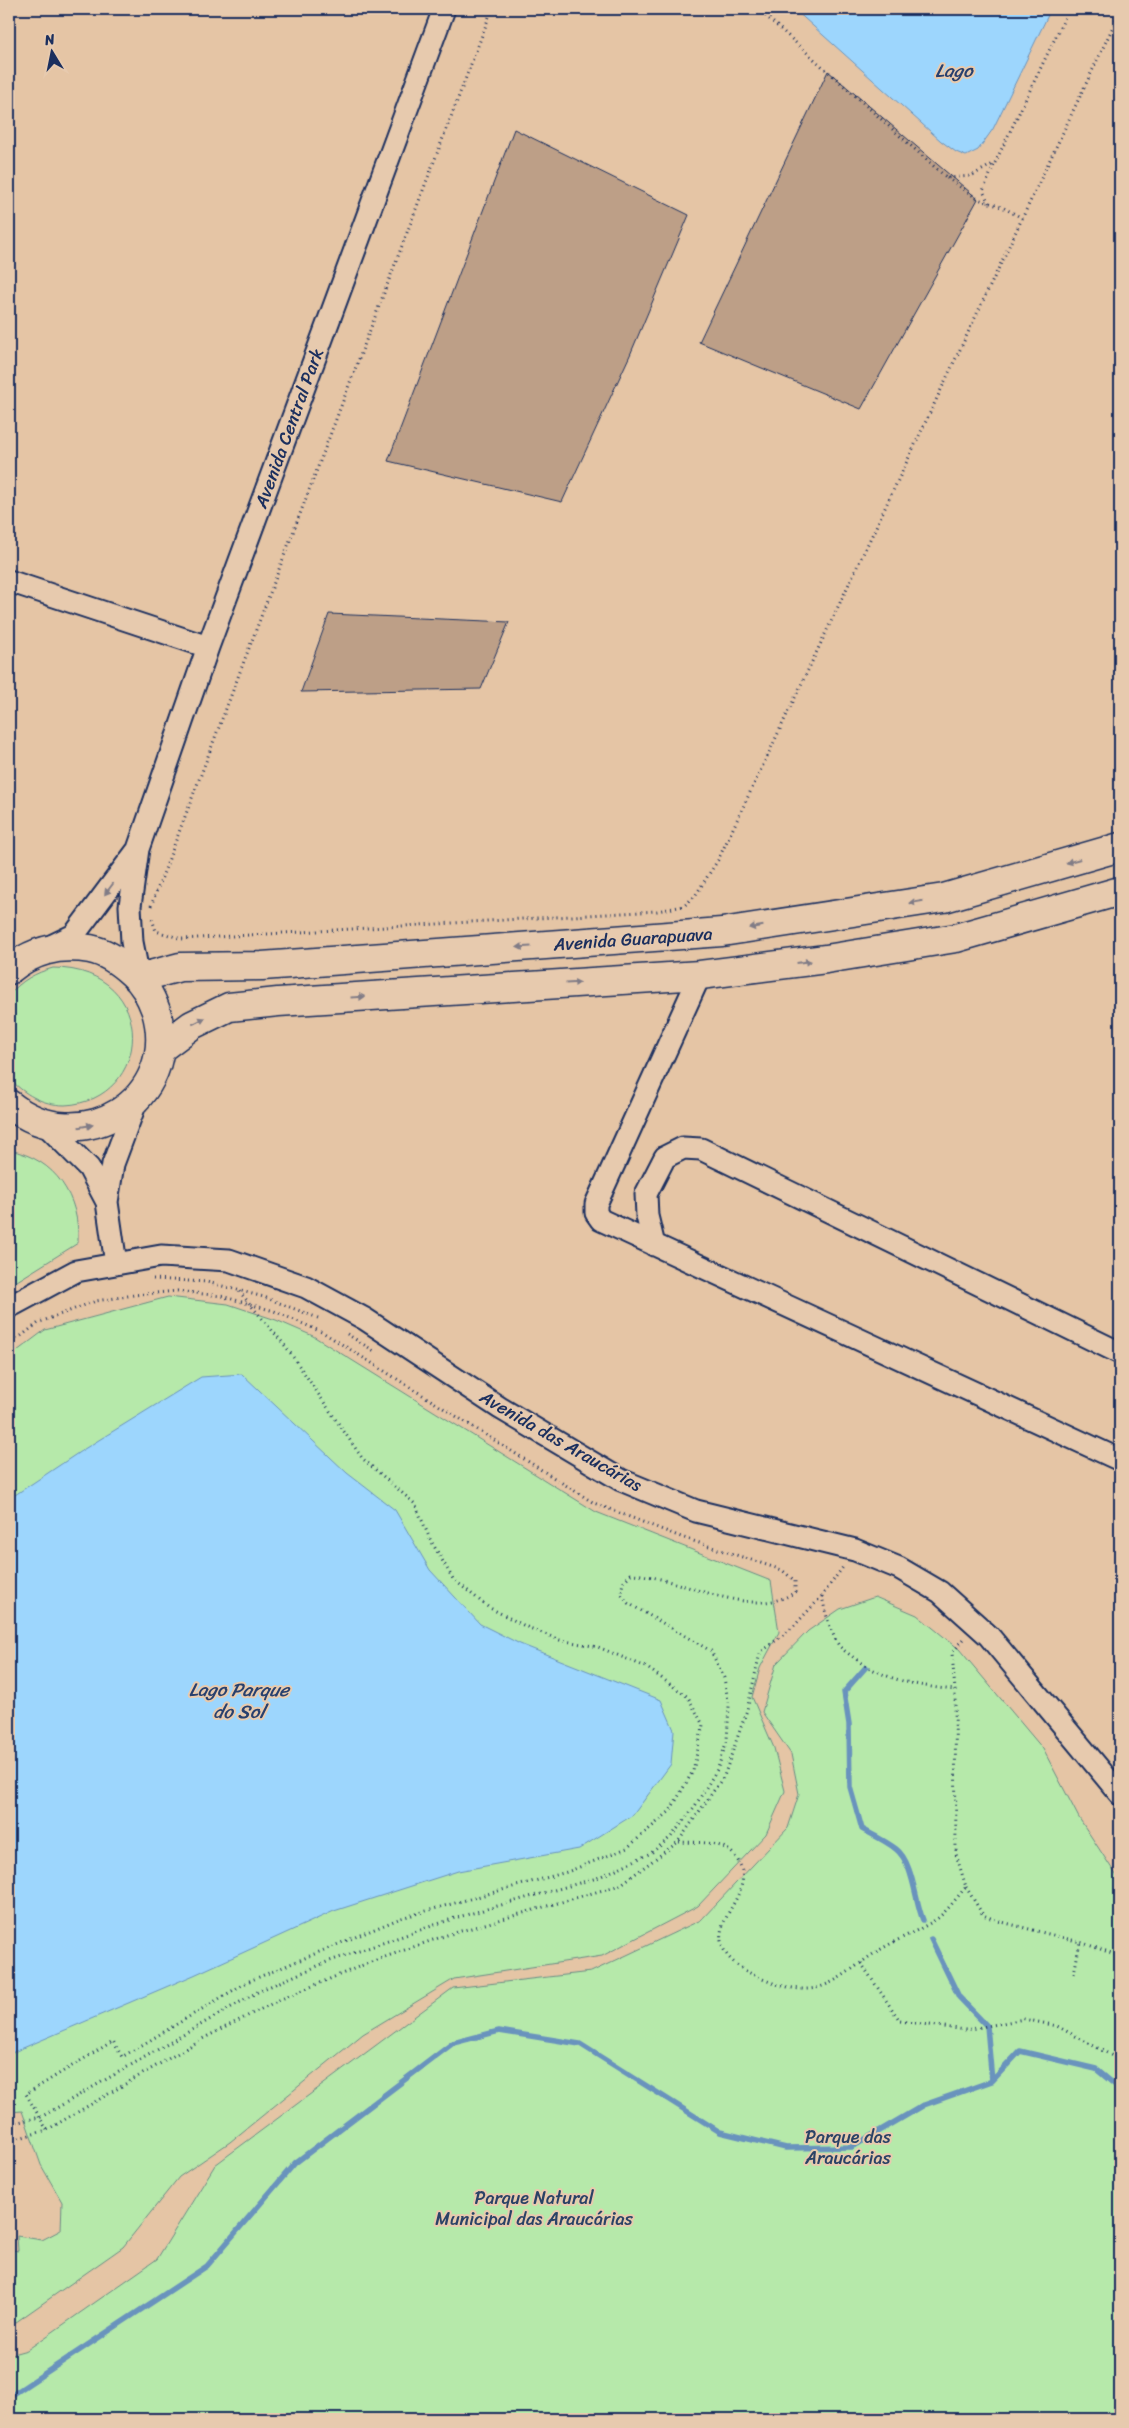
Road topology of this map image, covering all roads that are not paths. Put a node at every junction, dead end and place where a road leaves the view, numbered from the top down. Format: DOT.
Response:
graph roads {
  1 [pos="444,9"];
  2 [pos="9,581"];
  3 [pos="208,647"];
  4 [pos="1120,848"];
  5 [pos="138,850"];
  6 [pos="1120,891"];
  7 [pos="45,950"];
  8 [pos="9,970"];
  9 [pos="700,975"];
  10 [pos="139,978"];
  11 [pos="160,1049"];
  12 [pos="138,1097"];
  13 [pos="21,1115"];
  14 [pos="107,1202"];
  15 [pos="654,1245"];
  16 [pos="116,1264"];
  17 [pos="9,1307"];
  18 [pos="1120,1353"];
  19 [pos="1120,1460"];
  20 [pos="1118,1788"];
  1 -- 3 [label="street, Avenida Central Park"];
  2 -- 3 [label="street"];
  3 -- 5 [label="street, Avenida Central Park"];
  4 -- 10 [label="street, Avenida Guarapuava, one-way"];
  5 -- 7 [label="street, one-way"];
  5 -- 10 [label="street"];
  9 -- 6 [label="street, one-way"];
  7 -- 8 [label="street"];
  7 -- 10 [label="street"];
  11 -- 9 [label="street, one-way"];
  9 -- 15 [label="street"];
  10 -- 11 [label="street"];
  11 -- 12 [label="street"];
  13 -- 12 [label="street, one-way"];
  12 -- 14 [label="street"];
  13 -- 14 [label="street"];
  14 -- 16 [label="street"];
  15 -- 18 [label="street"];
  15 -- 19 [label="street"];
  16 -- 17 [label="street, Avenida das Araucárias"];
  16 -- 20 [label="street, Avenida das Araucárias"];
}
